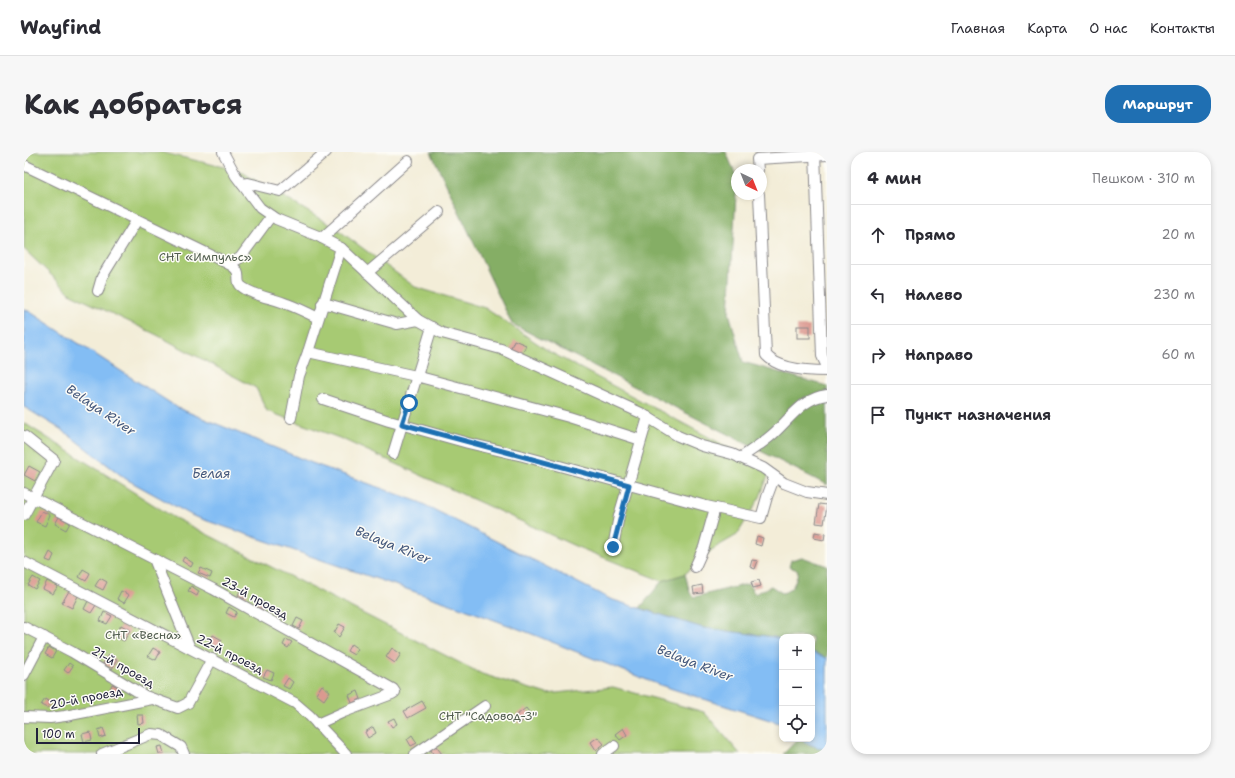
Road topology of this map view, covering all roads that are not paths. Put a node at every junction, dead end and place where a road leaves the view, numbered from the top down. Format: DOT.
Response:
graph roads {
  1 [pos="223,152"];
  2 [pos="324,153"];
  3 [pos="815,154"];
  4 [pos="827,155"];
  5 [pos="757,156"];
  6 [pos="408,161"];
  7 [pos="24,165"];
  8 [pos="242,184"];
  9 [pos="759,200"];
  10 [pos="440,212"];
  11 [pos="271,216"];
  12 [pos="137,220"];
  13 [pos="322,238"];
  14 [pos="340,248"];
  15 [pos="229,264"];
  16 [pos="367,273"];
  17 [pos="98,291"];
  18 [pos="322,304"];
  19 [pos="318,318"];
  20 [pos="418,320"];
  21 [pos="432,327"];
  22 [pos="308,352"];
  23 [pos="827,367"];
  24 [pos="827,371"];
  25 [pos="416,376"];
  26 [pos="827,395"];
  27 [pos="323,399"];
  28 [pos="648,417"];
  29 [pos="291,418"];
  30 [pos="402,424"];
  31 [pos="24,436"];
  32 [pos="641,440"];
  33 [pos="393,454"];
  34 [pos="740,458"];
  35 [pos="774,478"];
  36 [pos="629,485"];
  37 [pos="24,492"];
  38 [pos="827,495"];
  39 [pos="34,497"];
  40 [pos="715,508"];
  41 [pos="24,515"];
  42 [pos="613,547"];
  43 [pos="154,559"];
  44 [pos="24,562"];
  45 [pos="695,567"];
  46 [pos="24,627"];
  47 [pos="44,637"];
  48 [pos="190,648"];
  49 [pos="212,659"];
  50 [pos="24,675"];
  51 [pos="154,699"];
  52 [pos="485,706"];
  53 [pos="24,717"];
  54 [pos="318,724"];
  55 [pos="614,746"];
  56 [pos="122,750"];
  57 [pos="102,754"];
  58 [pos="184,754"];
  59 [pos="346,754"];
  60 [pos="415,754"];
  61 [pos="603,754"];
  1 -- 8 [label="street"];
  2 -- 8 [label="street"];
  3 -- 4 [label="street"];
  3 -- 5 [label="street"];
  3 -- 23 [label="street"];
  6 -- 13 [label="street"];
  7 -- 12 [label="street"];
  8 -- 11 [label="street"];
  9 -- 24 [label="street"];
  10 -- 16 [label="street"];
  11 -- 13 [label="street"];
  11 -- 15 [label="street"];
  12 -- 15 [label="street"];
  12 -- 17 [label="street"];
  13 -- 14 [label="street"];
  14 -- 16 [label="street"];
  14 -- 18 [label="street"];
  15 -- 19 [label="street"];
  16 -- 20 [label="street"];
  18 -- 19 [label="street"];
  18 -- 20 [label="street"];
  19 -- 22 [label="street"];
  20 -- 21 [label="street"];
  21 -- 25 [label="street"];
  21 -- 28 [label="street"];
  22 -- 25 [label="street"];
  22 -- 29 [label="street"];
  25 -- 30 [label="street"];
  25 -- 32 [label="street"];
  26 -- 34 [label="street"];
  27 -- 30 [label="street"];
  28 -- 32 [label="street"];
  28 -- 34 [label="street"];
  30 -- 33 [label="street"];
  30 -- 36 [label="street"];
  31 -- 39 [label="street"];
  32 -- 36 [label="street"];
  34 -- 35 [label="street"];
  35 -- 38 [label="street"];
  35 -- 40 [label="street"];
  36 -- 40 [label="street"];
  36 -- 42 [label="street"];
  37 -- 39 [label="street, 23-й проезд"];
  39 -- 41 [label="street"];
  39 -- 43 [label="street, 23-й проезд"];
  40 -- 45 [label="street"];
  43 -- 48 [label="street"];
  43 -- 54 [label="street, 23-й проезд"];
  44 -- 48 [label="street, 22-й проезд"];
  46 -- 47 [label="street, 21-й проезд"];
  47 -- 50 [label="street"];
  47 -- 51 [label="street, 21-й проезд"];
  48 -- 49 [label="street, 22-й проезд"];
  49 -- 51 [label="street, 21-й проезд"];
  49 -- 54 [label="street, 22-й проезд"];
  51 -- 53 [label="street, 20-й проезд"];
  52 -- 60 [label="street"];
  54 -- 59 [label="street, 22-й проезд"];
  55 -- 61 [label="street"];
  56 -- 57 [label="street"];
  56 -- 58 [label="street"];
}
